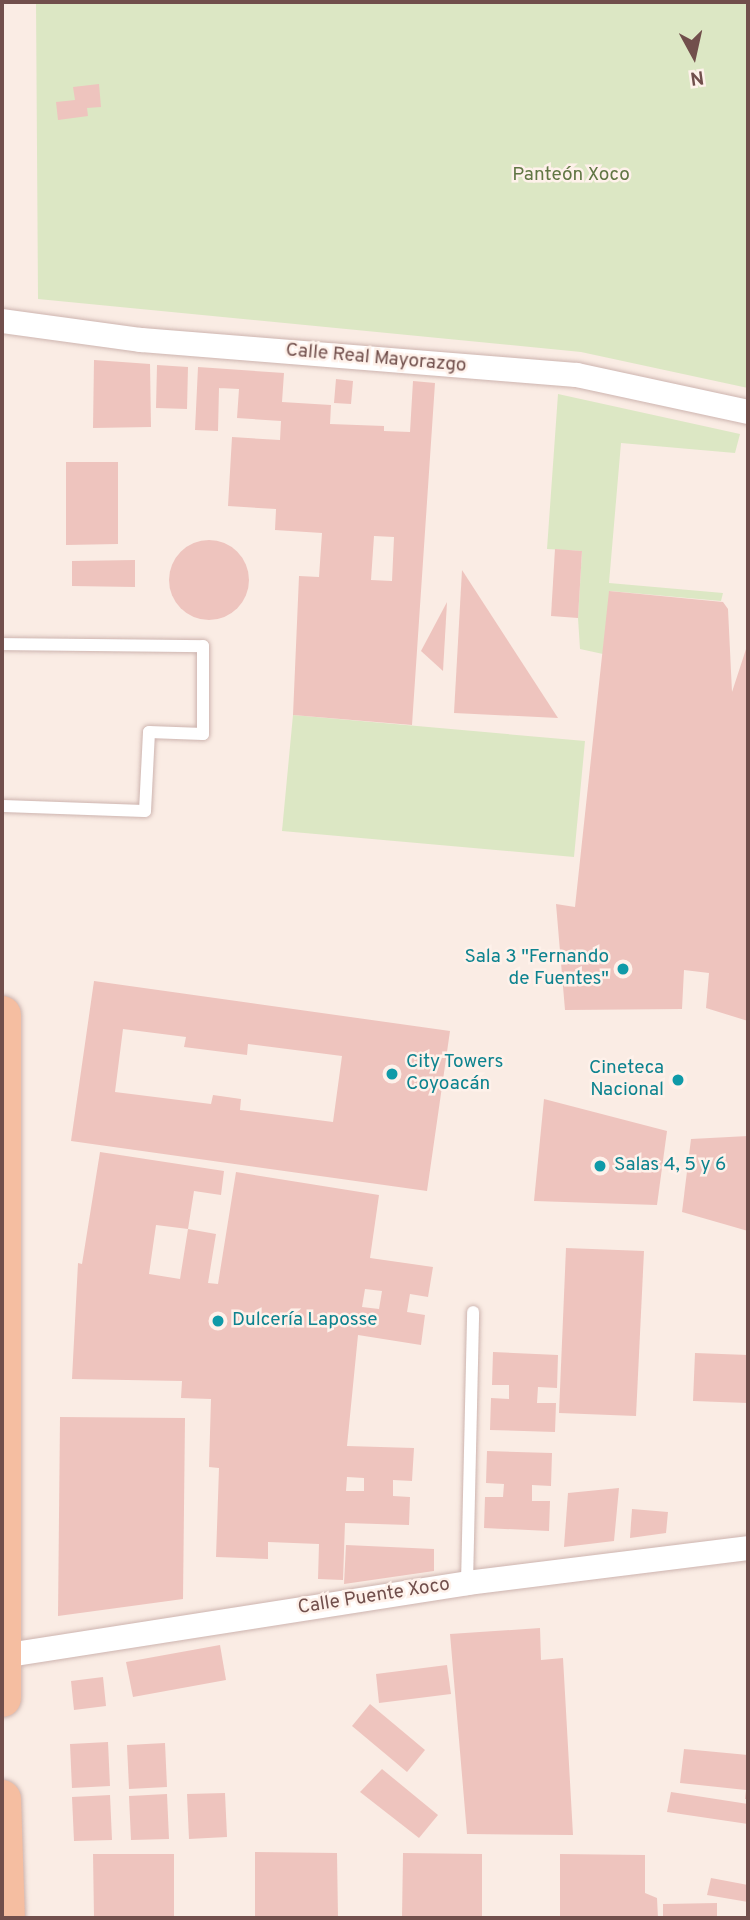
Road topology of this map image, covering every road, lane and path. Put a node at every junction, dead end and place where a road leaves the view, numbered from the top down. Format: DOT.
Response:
graph roads {
  1 [pos="2,321"];
  2 [pos="748,412"];
  3 [pos="2,644"];
  4 [pos="2,806"];
  5 [pos="2,1015"];
  6 [pos="2,1262"];
  7 [pos="474,1312"];
  8 [pos="748,1548"];
  9 [pos="467,1583"];
  10 [pos="2,1656"];
  11 [pos="2,1698"];
  12 [pos="2,1799"];
  13 [pos="6,1918"];
  1 -- 2 [label="street, Calle Real Mayorazgo"];
  3 -- 4 [label="lane"];
  5 -- 6 [label="main road"];
  6 -- 10 [label="main road"];
  7 -- 9 [label="lane"];
  8 -- 9 [label="street, Calle Puente Xoco"];
  9 -- 10 [label="street, Calle Puente Xoco"];
  10 -- 11 [label="main road"];
  12 -- 13 [label="main road"];
}
